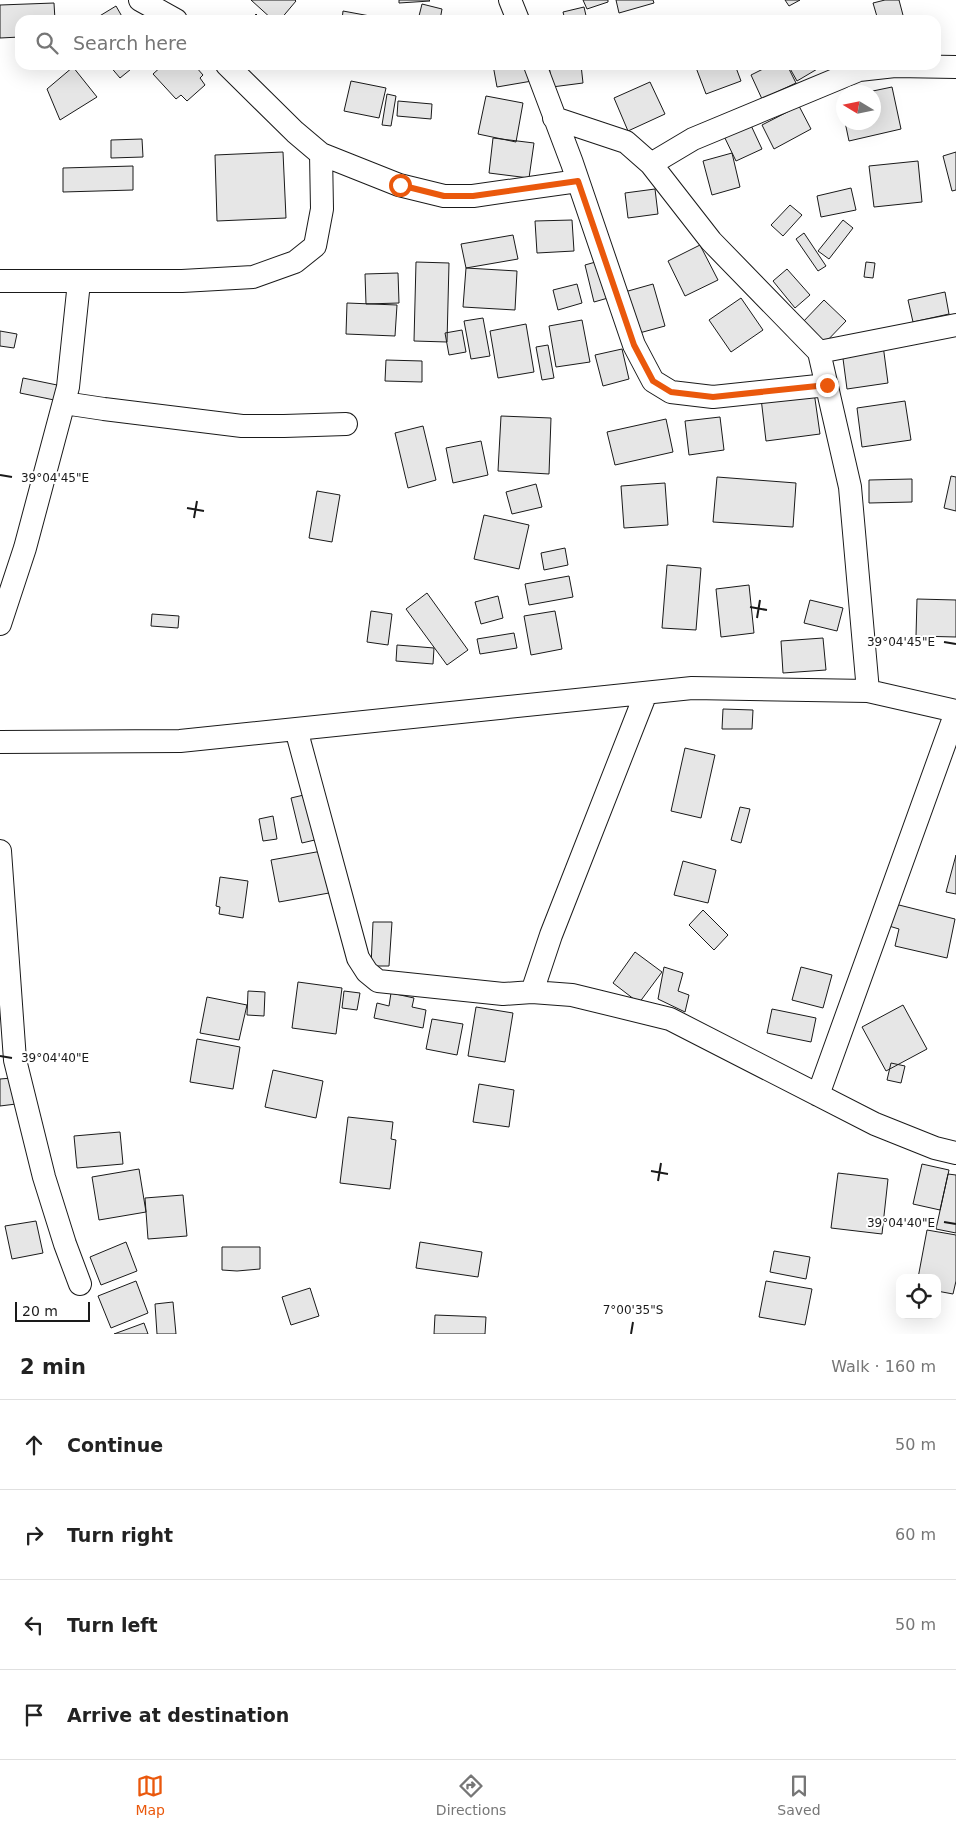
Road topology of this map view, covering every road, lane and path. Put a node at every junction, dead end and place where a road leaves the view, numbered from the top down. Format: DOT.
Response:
graph roads {
  1 [pos="140,0"];
  2 [pos="167,15"];
  3 [pos="941,67"];
  4 [pos="956,67"];
  5 [pos="232,70"];
  6 [pos="536,70"];
  7 [pos="859,70"];
  8 [pos="554,118"];
  9 [pos="321,154"];
  10 [pos="651,164"];
  11 [pos="578,181"];
  12 [pos="0,281"];
  13 [pos="79,282"];
  14 [pos="956,325"];
  15 [pos="819,352"];
  16 [pos="827,385"];
  17 [pos="64,403"];
  18 [pos="346,424"];
  19 [pos="0,624"];
  20 [pos="868,691"];
  21 [pos="646,693"];
  22 [pos="956,712"];
  23 [pos="296,729"];
  24 [pos="0,742"];
  25 [pos="0,851"];
  26 [pos="532,992"];
  27 [pos="8,1060"];
  28 [pos="818,1095"];
  29 [pos="956,1153"];
  30 [pos="80,1284"];
  1 -- 2 [label="street"];
  3 -- 4 [label="street"];
  5 -- 9 [label="street"];
  6 -- 8 [label="street"];
  7 -- 10 [label="street"];
  8 -- 10 [label="street"];
  8 -- 11 [label="street"];
  9 -- 11 [label="street"];
  9 -- 13 [label="street"];
  10 -- 15 [label="street"];
  11 -- 16 [label="street"];
  12 -- 13 [label="street"];
  13 -- 17 [label="street"];
  14 -- 15 [label="street"];
  15 -- 16 [label="street"];
  16 -- 20 [label="street"];
  17 -- 18 [label="street"];
  17 -- 19 [label="street"];
  20 -- 21 [label="street"];
  20 -- 22 [label="street"];
  21 -- 23 [label="street"];
  21 -- 26 [label="street"];
  22 -- 28 [label="street"];
  23 -- 24 [label="street"];
  23 -- 26 [label="street"];
  25 -- 27 [label="street"];
  26 -- 28 [label="street"];
  27 -- 30 [label="street"];
  28 -- 29 [label="street"];
}
